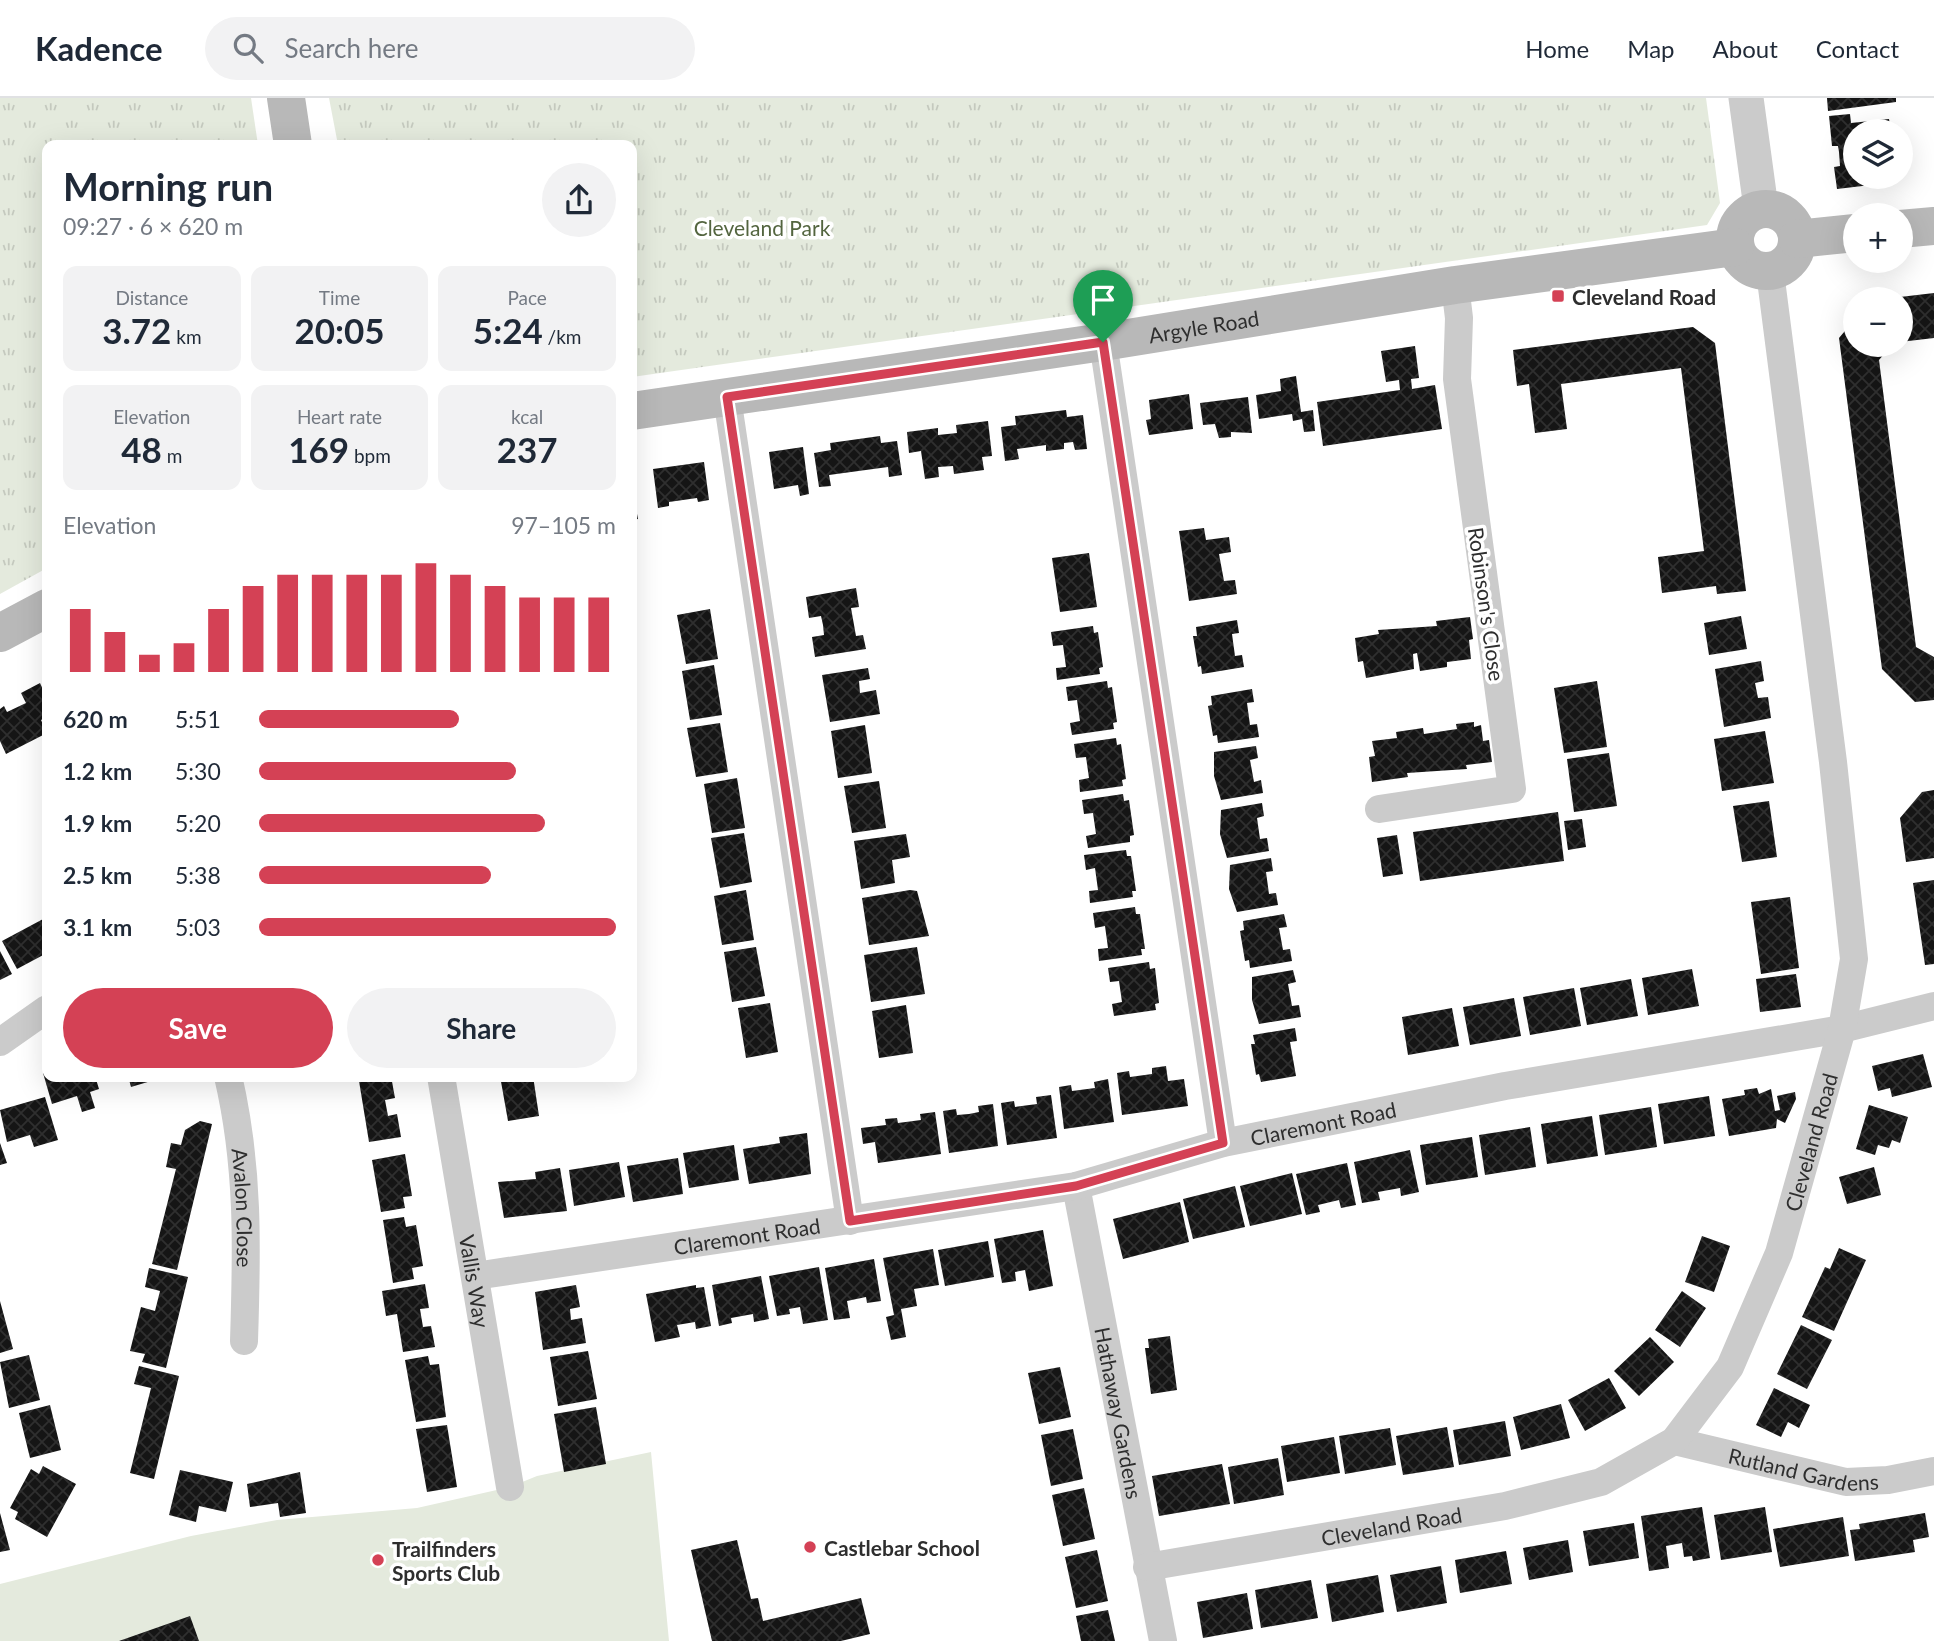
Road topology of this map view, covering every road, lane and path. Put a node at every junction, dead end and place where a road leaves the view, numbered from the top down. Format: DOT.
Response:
graph roads {
  1 [pos="286,98"];
  2 [pos="1746,98"];
  3 [pos="292,140"];
  4 [pos="1761,208"];
  5 [pos="1934,226"];
  6 [pos="1913,228"];
  7 [pos="1843,234"];
  8 [pos="1797,239"];
  9 [pos="1735,247"];
  10 [pos="1770,272"];
  11 [pos="1455,285"];
  12 [pos="1103,342"];
  13 [pos="727,397"];
  14 [pos="637,410"];
  15 [pos="42,611"];
  16 [pos="0,632"];
  17 [pos="1379,809"];
  18 [pos="1934,1006"];
  19 [pos="42,1013"];
  20 [pos="1842,1029"];
  21 [pos="0,1042"];
  22 [pos="229,1082"];
  23 [pos="442,1082"];
  24 [pos="1223,1143"];
  25 [pos="1076,1186"];
  26 [pos="850,1221"];
  27 [pos="475,1276"];
  28 [pos="244,1341"];
  29 [pos="1674,1441"];
  30 [pos="1934,1471"];
  31 [pos="510,1487"];
  32 [pos="1147,1567"];
  33 [pos="1163,1641"];
  1 -- 3 [label="main road"];
  2 -- 4 [label="street"];
  4 -- 8 [label="main road"];
  4 -- 9 [label="main road"];
  5 -- 6 [label="main road"];
  7 -- 8 [label="main road"];
  8 -- 10 [label="main road"];
  9 -- 10 [label="main road"];
  9 -- 11 [label="main road, Argyle Road"];
  10 -- 20 [label="street, Cleveland Road"];
  11 -- 12 [label="main road, Argyle Road"];
  11 -- 17 [label="street, Robinson's Close"];
  12 -- 13 [label="main road, Argyle Road"];
  12 -- 24 [label="street"];
  13 -- 14 [label="main road, Argyle Road"];
  13 -- 26 [label="street"];
  15 -- 16 [label="main road"];
  18 -- 20 [label="street, Claremont Road"];
  19 -- 21 [label="street"];
  20 -- 24 [label="street, Claremont Road"];
  20 -- 29 [label="street, Cleveland Road"];
  22 -- 28 [label="street, Avalon Close"];
  23 -- 27 [label="street, Vallis Way"];
  24 -- 25 [label="street, Claremont Road"];
  25 -- 26 [label="street, Claremont Road"];
  25 -- 32 [label="street, Hathaway Gardens"];
  26 -- 27 [label="street, Claremont Road"];
  27 -- 31 [label="street, Vallis Way"];
  29 -- 30 [label="street, Rutland Gardens"];
  29 -- 32 [label="street, Cleveland Road"];
  32 -- 33 [label="street, Hathaway Gardens"];
}
